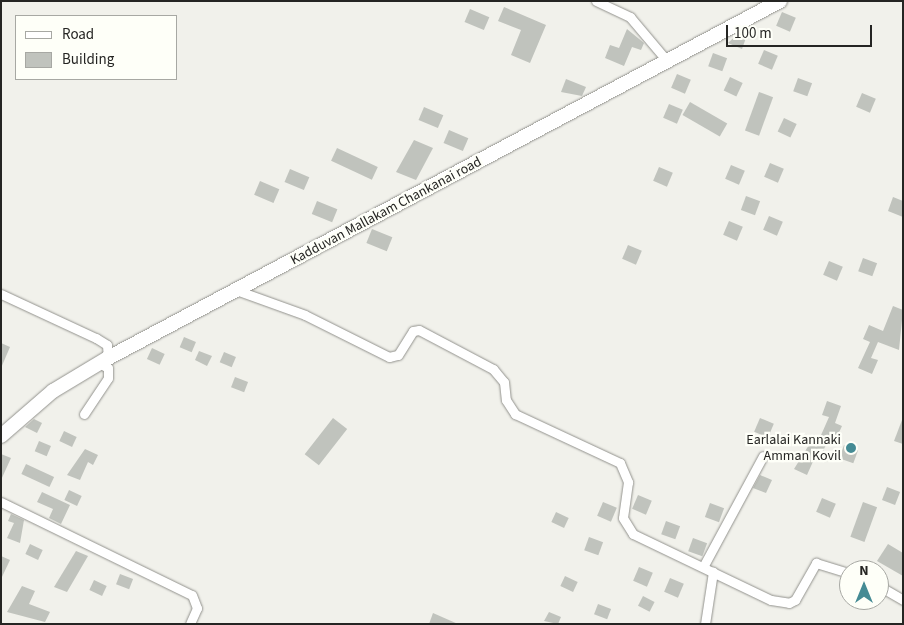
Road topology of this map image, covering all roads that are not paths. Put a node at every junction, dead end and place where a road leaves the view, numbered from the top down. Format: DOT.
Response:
graph roads {
  1 [pos="596,1"];
  2 [pos="780,1"];
  3 [pos="668,62"];
  4 [pos="236,290"];
  5 [pos="1,294"];
  6 [pos="104,360"];
  7 [pos="84,414"];
  8 [pos="1,436"];
  9 [pos="763,456"];
  10 [pos="1,502"];
  11 [pos="703,567"];
  12 [pos="839,570"];
  13 [pos="713,572"];
  14 [pos="889,592"];
  15 [pos="903,600"];
  16 [pos="190,624"];
  17 [pos="705,624"];
  1 -- 3 [label="street"];
  2 -- 3 [label="main road, Kadduvan Mallakam Chankanai road"];
  3 -- 4 [label="main road, Kadduvan Mallakam Chankanai road"];
  4 -- 6 [label="main road, Kadduvan Mallakam Chankanai road"];
  4 -- 11 [label="street"];
  5 -- 6 [label="street"];
  6 -- 7 [label="street"];
  6 -- 8 [label="main road, Kadduvan Mallakam Chankanai road"];
  9 -- 11 [label="street"];
  10 -- 16 [label="street"];
  11 -- 13 [label="street"];
  12 -- 13 [label="street"];
  13 -- 17 [label="street"];
  14 -- 15 [label="street"];
}
